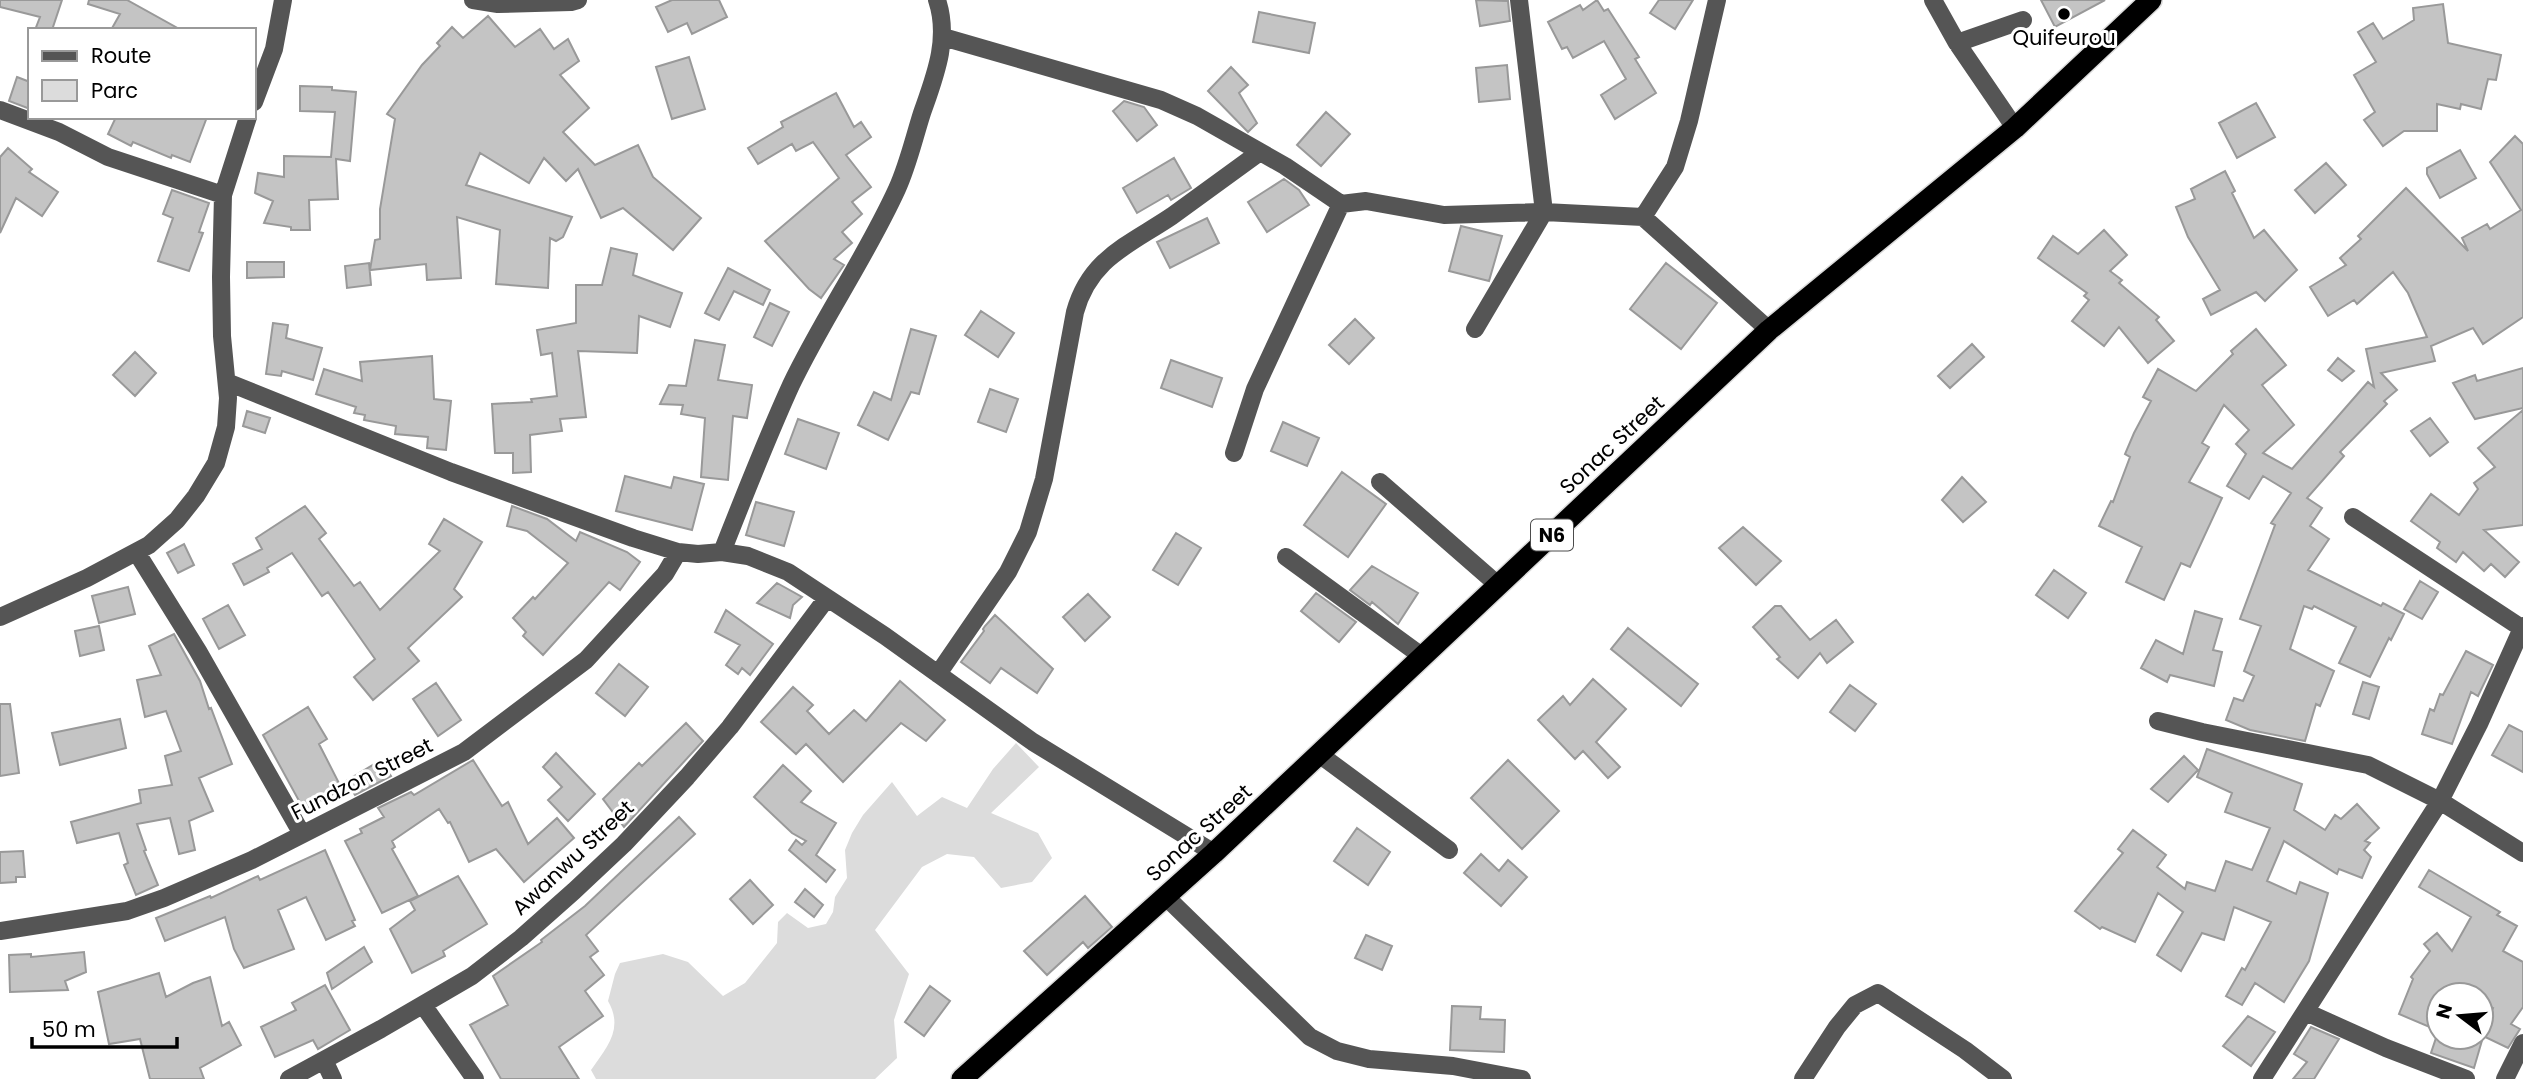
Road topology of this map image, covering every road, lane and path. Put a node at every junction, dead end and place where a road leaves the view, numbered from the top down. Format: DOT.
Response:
graph roads {
  1 [pos="283,0"];
  2 [pos="473,0"];
  3 [pos="578,0"];
  4 [pos="937,0"];
  5 [pos="1519,0"];
  6 [pos="1717,0"];
  7 [pos="1933,0"];
  8 [pos="2151,0"];
  9 [pos="2023,20"];
  10 [pos="943,37"];
  11 [pos="1957,43"];
  12 [pos="256,97"];
  13 [pos="0,110"];
  14 [pos="247,119"];
  15 [pos="2015,128"];
  16 [pos="1260,152"];
  17 [pos="223,195"];
  18 [pos="1341,204"];
  19 [pos="1544,212"];
  20 [pos="1643,217"];
  21 [pos="1475,329"];
  22 [pos="1769,330"];
  23 [pos="227,382"];
  24 [pos="1234,453"];
  25 [pos="1380,482"];
  26 [pos="2353,517"];
  27 [pos="678,552"];
  28 [pos="722,552"];
  29 [pos="136,553"];
  30 [pos="1286,557"];
  31 [pos="1499,585"];
  32 [pos="827,598"];
  33 [pos="0,617"];
  34 [pos="2523,628"];
  35 [pos="1423,657"];
  36 [pos="938,674"];
  37 [pos="2158,721"];
  38 [pos="1319,754"];
  39 [pos="2440,801"];
  40 [pos="302,834"];
  41 [pos="1449,850"];
  42 [pos="1214,853"];
  43 [pos="2523,853"];
  44 [pos="1166,896"];
  45 [pos="0,931"];
  46 [pos="423,1005"];
  47 [pos="2306,1013"];
  48 [pos="2523,1042"];
  49 [pos="324,1060"];
  50 [pos="289,1079"];
  51 [pos="333,1079"];
  52 [pos="475,1079"];
  53 [pos="962,1079"];
  54 [pos="1522,1079"];
  55 [pos="1803,1079"];
  56 [pos="2003,1079"];
  57 [pos="2262,1079"];
  58 [pos="2466,1079"];
  59 [pos="2505,1079"];
  1 -- 12 [label="street"];
  2 -- 3 [label="street"];
  4 -- 10 [label="street"];
  5 -- 19 [label="street"];
  6 -- 20 [label="street"];
  7 -- 11 [label="street"];
  8 -- 15 [label="highway, Sonac Street / N6"];
  9 -- 11 [label="street"];
  10 -- 16 [label="street"];
  10 -- 28 [label="street"];
  11 -- 15 [label="street"];
  13 -- 17 [label="street"];
  14 -- 17 [label="street"];
  15 -- 22 [label="highway, Sonac Street / N6"];
  16 -- 18 [label="street"];
  16 -- 36 [label="street"];
  17 -- 23 [label="street"];
  18 -- 19 [label="street"];
  18 -- 24 [label="street"];
  19 -- 20 [label="street"];
  19 -- 21 [label="street"];
  20 -- 22 [label="street"];
  22 -- 31 [label="highway, Sonac Street / N6"];
  23 -- 27 [label="street"];
  23 -- 29 [label="street"];
  25 -- 31 [label="street"];
  26 -- 34 [label="street"];
  27 -- 28 [label="street"];
  27 -- 40 [label="street, Fundzon Street"];
  28 -- 32 [label="street"];
  29 -- 33 [label="street"];
  29 -- 40 [label="street"];
  30 -- 35 [label="street"];
  31 -- 35 [label="highway, Sonac Street / N6"];
  32 -- 36 [label="street"];
  32 -- 46 [label="street, Awanwu Street"];
  34 -- 39 [label="street"];
  35 -- 38 [label="highway, Sonac Street / N6"];
  36 -- 42 [label="street"];
  37 -- 39 [label="street"];
  38 -- 41 [label="street"];
  38 -- 42 [label="highway, Sonac Street / N6"];
  39 -- 43 [label="street"];
  39 -- 47 [label="street"];
  40 -- 45 [label="street, Fundzon Street"];
  42 -- 44 [label="highway, Sonac Street / N6"];
  44 -- 53 [label="highway, Sonac Street / N6"];
  44 -- 54 [label="street"];
  46 -- 49 [label="street, Awanwu Street"];
  46 -- 52 [label="street"];
  47 -- 57 [label="street"];
  47 -- 58 [label="street"];
  48 -- 59 [label="street"];
  49 -- 50 [label="street, Awanwu Street"];
  49 -- 51 [label="street"];
  55 -- 56 [label="street"];
}
